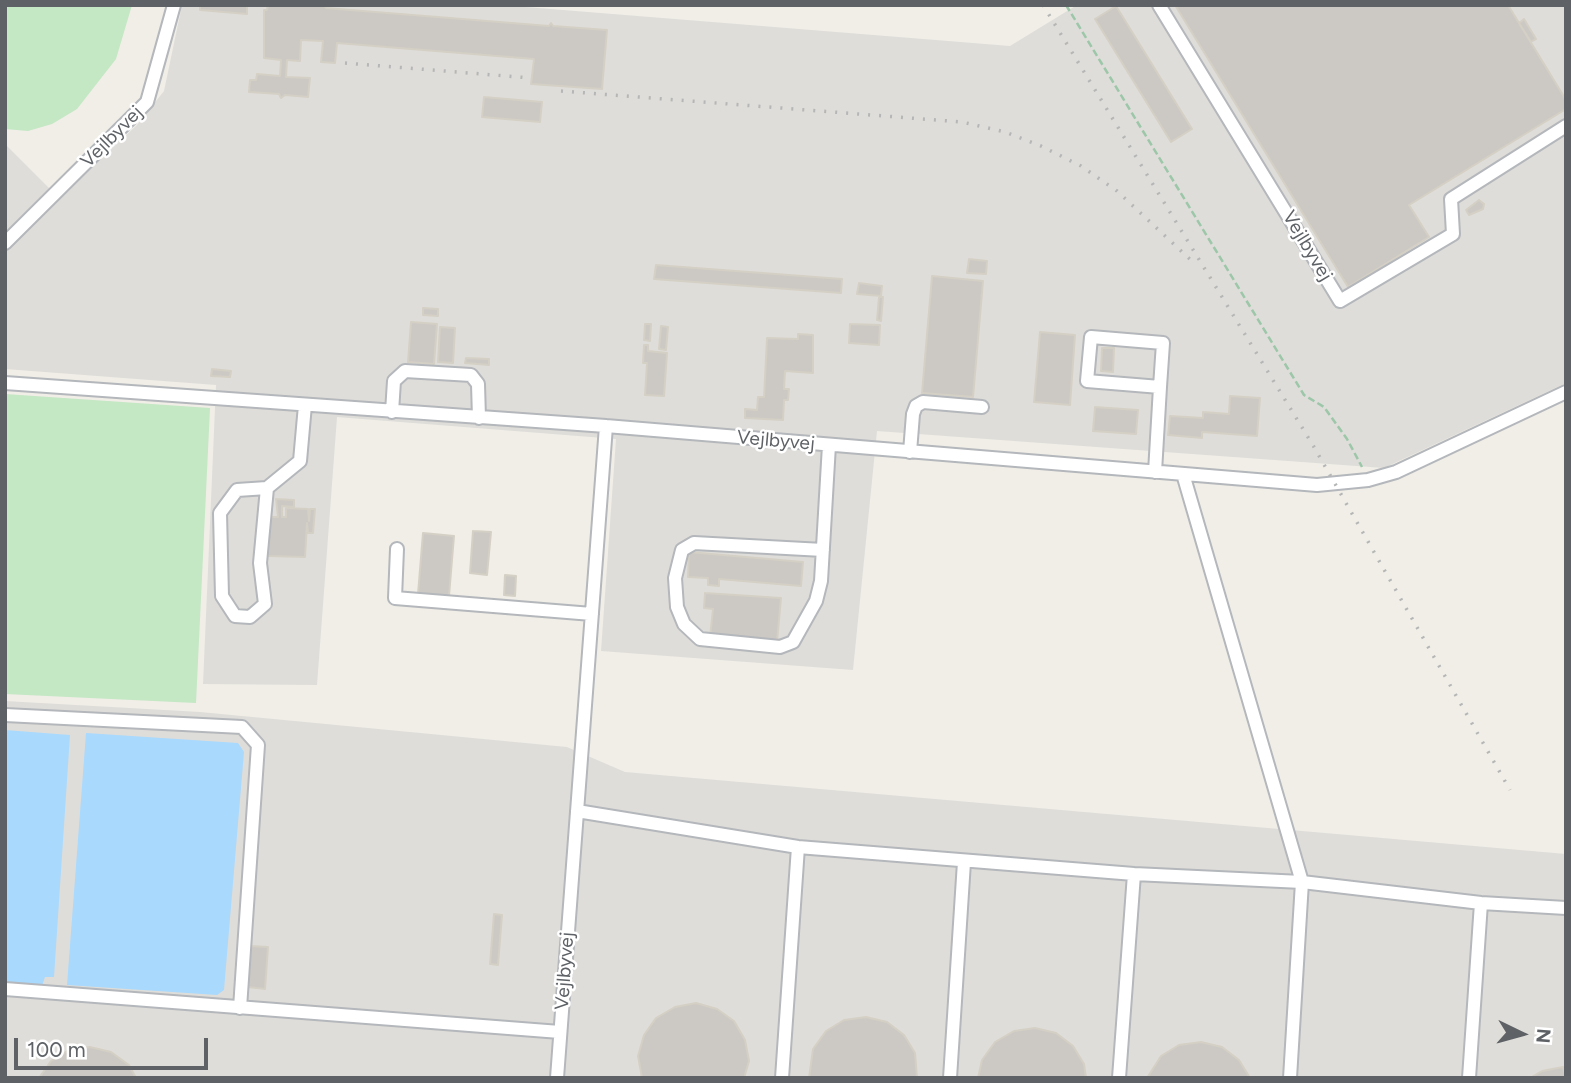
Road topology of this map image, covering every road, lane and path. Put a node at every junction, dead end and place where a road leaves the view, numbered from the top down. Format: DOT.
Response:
graph roads {
  1 [pos="174,5"];
  2 [pos="1066,5"];
  3 [pos="1159,5"];
  4 [pos="1566,126"];
  5 [pos="5,243"];
  6 [pos="5,383"];
  7 [pos="1160,387"];
  8 [pos="1566,392"];
  9 [pos="305,405"];
  10 [pos="982,407"];
  11 [pos="392,412"];
  12 [pos="479,418"];
  13 [pos="606,426"];
  14 [pos="829,445"];
  15 [pos="910,452"];
  16 [pos="1154,472"];
  17 [pos="1183,474"];
  18 [pos="1367,480"];
  19 [pos="267,488"];
  20 [pos="397,549"];
  21 [pos="823,550"];
  22 [pos="592,614"];
  23 [pos="5,715"];
  24 [pos="577,811"];
  25 [pos="798,847"];
  26 [pos="964,862"];
  27 [pos="1133,874"];
  28 [pos="1302,882"];
  29 [pos="1481,903"];
  30 [pos="1566,908"];
  31 [pos="5,989"];
  32 [pos="240,1007"];
  33 [pos="560,1032"];
  34 [pos="557,1078"];
  35 [pos="782,1078"];
  36 [pos="950,1078"];
  37 [pos="1119,1078"];
  38 [pos="1290,1078"];
  39 [pos="1469,1078"];
  1 -- 5 [label="street, Vejlbyvej"];
  2 -- 18 [label="path"];
  3 -- 4 [label="street, Vejlbyvej"];
  6 -- 9 [label="street, Vejlbyvej"];
  7 -- 7 [label="street"];
  7 -- 16 [label="street"];
  8 -- 18 [label="street, Vejlbyvej"];
  9 -- 11 [label="street, Vejlbyvej"];
  9 -- 19 [label="street"];
  10 -- 15 [label="street"];
  11 -- 12 [label="street, Vejlbyvej"];
  11 -- 12 [label="street"];
  12 -- 13 [label="street, Vejlbyvej"];
  13 -- 14 [label="street, Vejlbyvej"];
  13 -- 22 [label="street, Vejlbyvej"];
  14 -- 15 [label="street, Vejlbyvej"];
  14 -- 21 [label="street"];
  15 -- 16 [label="street, Vejlbyvej"];
  16 -- 17 [label="street, Vejlbyvej"];
  17 -- 18 [label="street, Vejlbyvej"];
  17 -- 28 [label="street"];
  19 -- 19 [label="street"];
  20 -- 22 [label="street"];
  21 -- 21 [label="street"];
  22 -- 24 [label="street, Vejlbyvej"];
  23 -- 32 [label="street"];
  24 -- 25 [label="street"];
  24 -- 33 [label="street, Vejlbyvej"];
  25 -- 26 [label="street"];
  25 -- 35 [label="street"];
  26 -- 27 [label="street"];
  26 -- 36 [label="street"];
  27 -- 28 [label="street"];
  27 -- 37 [label="street"];
  28 -- 29 [label="street"];
  28 -- 38 [label="street"];
  29 -- 30 [label="street"];
  29 -- 39 [label="street"];
  31 -- 32 [label="street"];
  32 -- 33 [label="street"];
  33 -- 34 [label="street, Vejlbyvej"];
}
